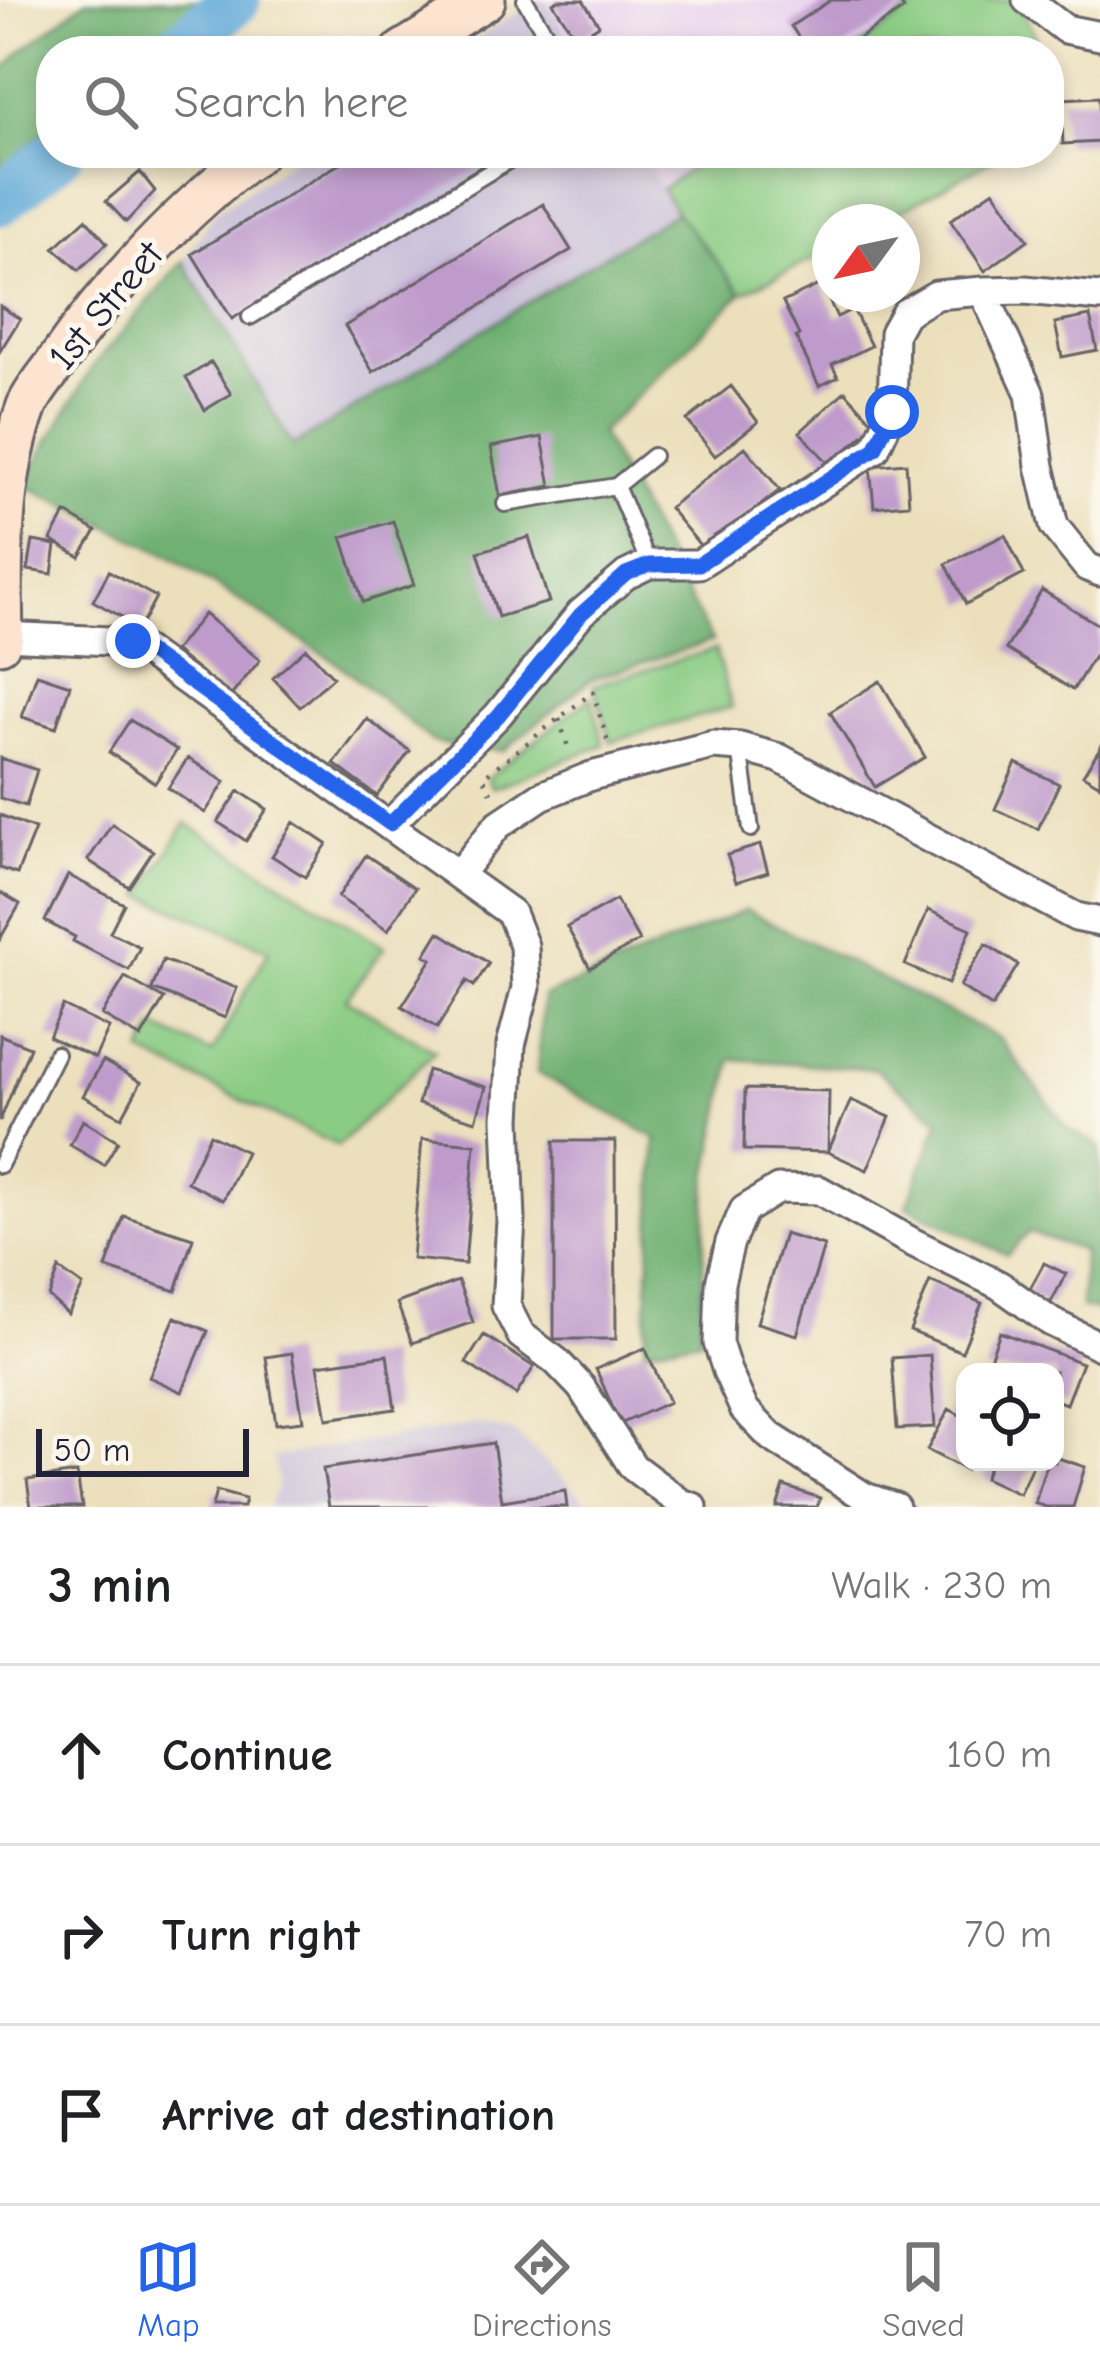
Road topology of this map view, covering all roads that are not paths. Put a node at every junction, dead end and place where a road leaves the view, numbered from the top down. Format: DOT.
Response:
graph roads {
  1 [pos="485,0"];
  2 [pos="525,0"];
  3 [pos="1027,0"];
  4 [pos="426,36"];
  5 [pos="547,36"];
  6 [pos="1100,36"];
  7 [pos="239,168"];
  8 [pos="496,168"];
  9 [pos="983,291"];
  10 [pos="1100,297"];
  11 [pos="250,317"];
  12 [pos="653,455"];
  13 [pos="616,486"];
  14 [pos="505,504"];
  15 [pos="649,565"];
  16 [pos="1100,572"];
  17 [pos="1,639"];
  18 [pos="740,748"];
  19 [pos="390,824"];
  20 [pos="751,829"];
  21 [pos="458,875"];
  22 [pos="1100,922"];
  23 [pos="56,1054"];
  24 [pos="0,1165"];
  25 [pos="1100,1346"];
  26 [pos="693,1507"];
  27 [pos="895,1507"];
  1 -- 4 [label="main road"];
  2 -- 5 [label="lane"];
  3 -- 6 [label="street"];
  7 -- 17 [label="main road, 1st Street"];
  8 -- 11 [label="lane"];
  9 -- 10 [label="street"];
  9 -- 15 [label="street"];
  9 -- 16 [label="street"];
  12 -- 13 [label="lane"];
  13 -- 14 [label="lane"];
  13 -- 15 [label="lane"];
  15 -- 19 [label="street"];
  17 -- 19 [label="street"];
  18 -- 20 [label="lane"];
  18 -- 21 [label="street"];
  18 -- 22 [label="street"];
  19 -- 21 [label="street"];
  21 -- 26 [label="street"];
  23 -- 24 [label="lane"];
  25 -- 27 [label="street"];
}
